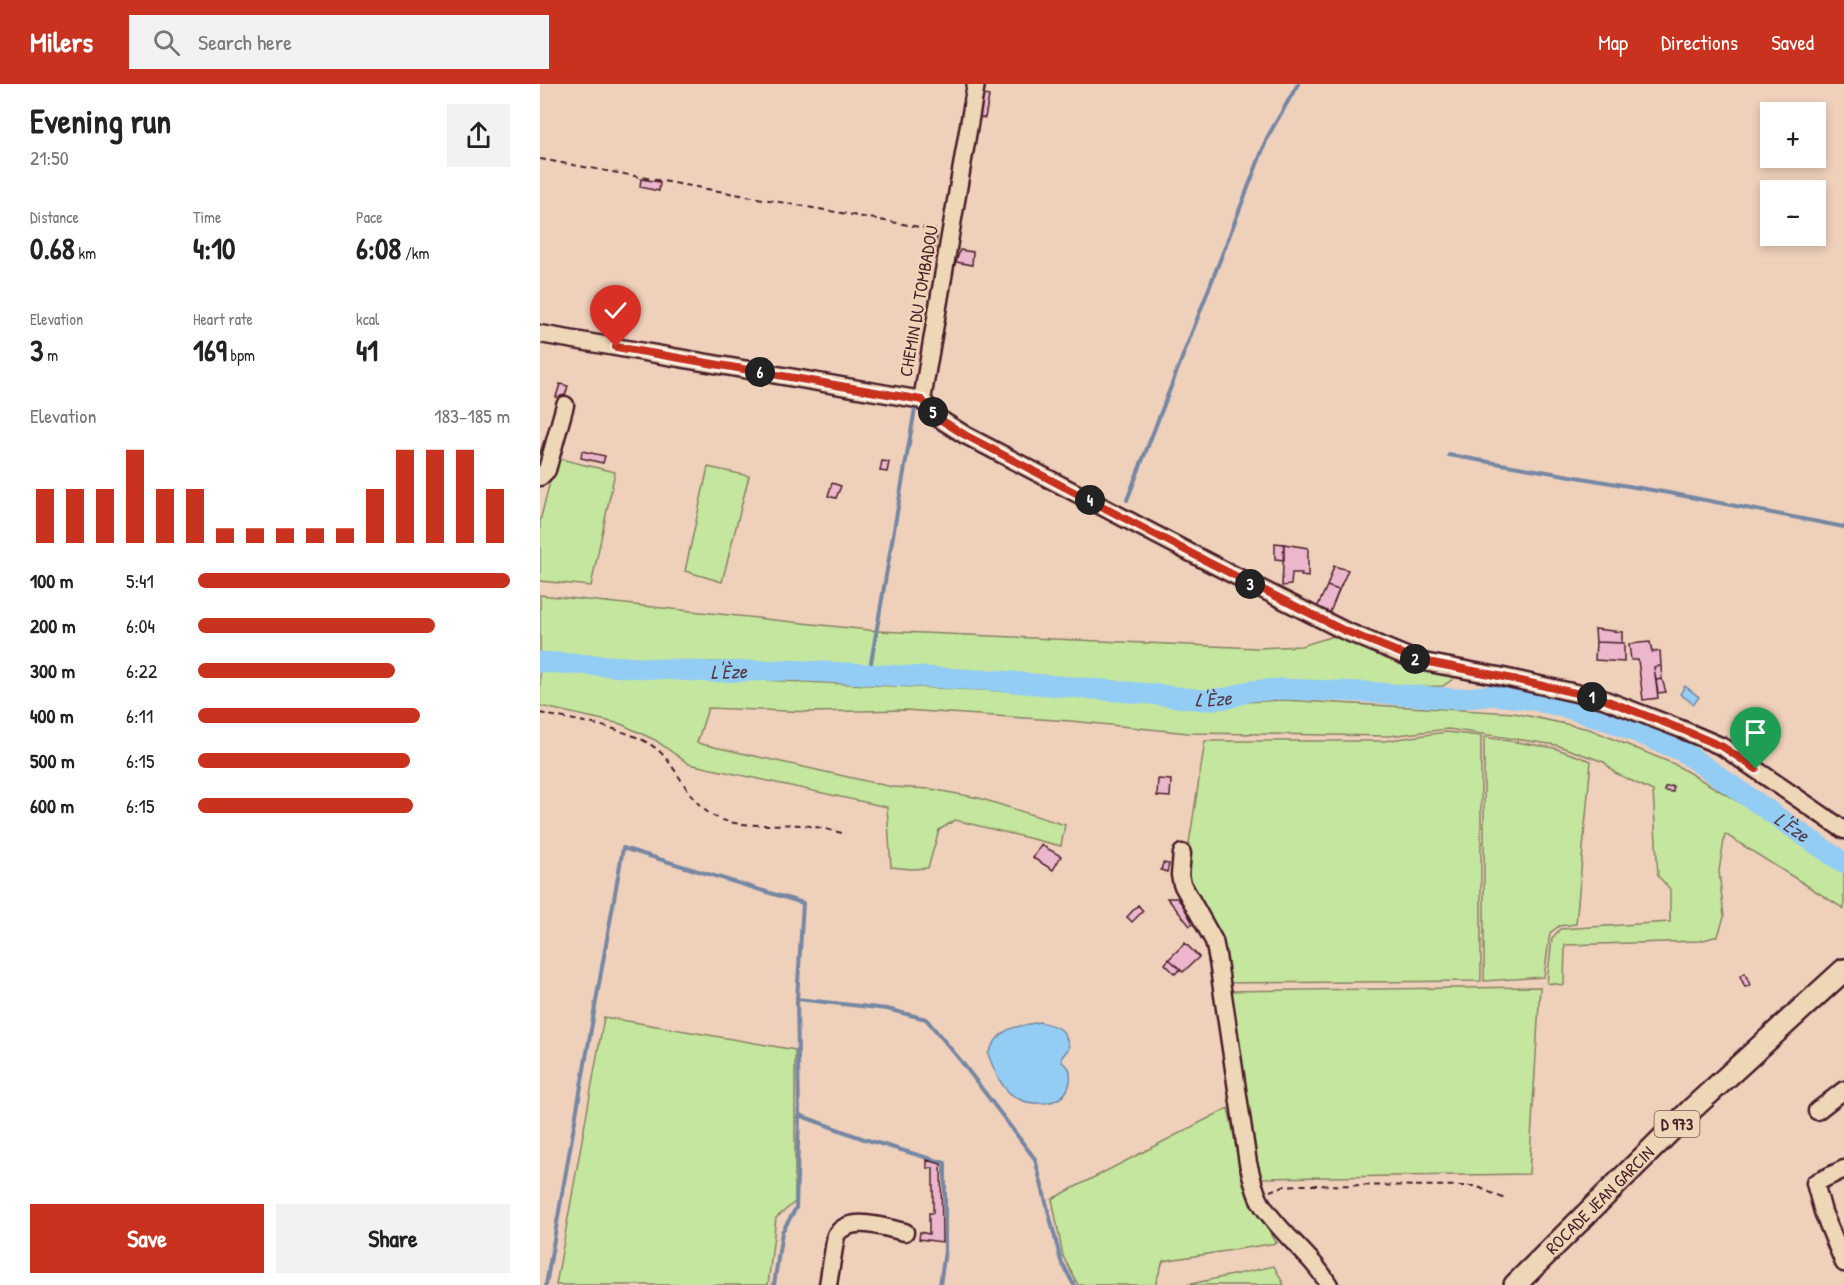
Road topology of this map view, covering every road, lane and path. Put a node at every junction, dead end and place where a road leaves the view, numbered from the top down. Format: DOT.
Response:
graph roads {
  1 [pos="976,84"];
  2 [pos="540,159"];
  3 [pos="951,233"];
  4 [pos="540,334"];
  5 [pos="922,400"];
  6 [pos="565,405"];
  7 [pos="540,477"];
  8 [pos="540,713"];
  9 [pos="1844,830"];
  10 [pos="842,833"];
  11 [pos="1182,853"];
  12 [pos="1844,970"];
  13 [pos="1844,1090"];
  14 [pos="1817,1111"];
  15 [pos="1844,1169"];
  16 [pos="1507,1200"];
  17 [pos="1261,1202"];
  18 [pos="905,1232"];
  19 [pos="1844,1263"];
  20 [pos="828,1285"];
  21 [pos="1329,1285"];
  22 [pos="1515,1285"];
  1 -- 3 [label="street, CHEMIN DU TOMBADOU"];
  2 -- 3 [label="path"];
  3 -- 5 [label="street, CHEMIN DU TOMBADOU"];
  4 -- 5 [label="street"];
  5 -- 9 [label="street, CHEMIN DU TOMBADOU"];
  6 -- 7 [label="street"];
  8 -- 10 [label="path"];
  11 -- 17 [label="street"];
  12 -- 22 [label="main road, ROCADE JEAN GARCIN / D 973"];
  13 -- 14 [label="street"];
  15 -- 19 [label="street"];
  16 -- 17 [label="path"];
  17 -- 21 [label="street"];
  18 -- 20 [label="street"];
}
